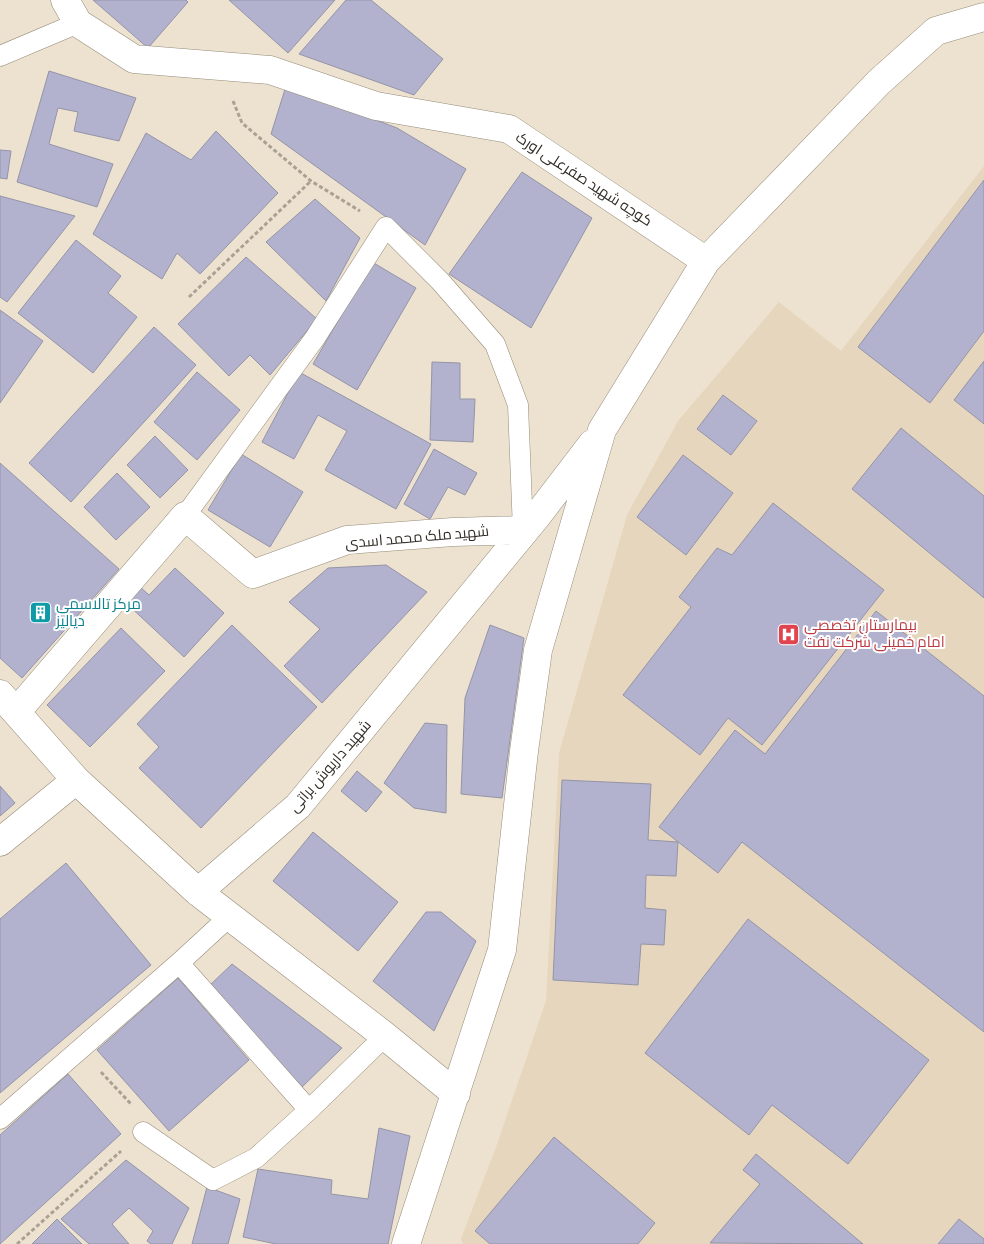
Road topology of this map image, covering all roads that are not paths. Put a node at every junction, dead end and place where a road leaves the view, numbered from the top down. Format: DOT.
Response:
graph roads {
  1 [pos="65,0"];
  2 [pos="984,17"];
  3 [pos="78,24"];
  4 [pos="0,56"];
  5 [pos="706,261"];
  6 [pos="602,430"];
  7 [pos="185,516"];
  8 [pos="530,523"];
  9 [pos="8,703"];
  10 [pos="76,780"];
  11 [pos="0,842"];
  12 [pos="198,892"];
  13 [pos="230,916"];
  14 [pos="179,963"];
  15 [pos="385,1036"];
  16 [pos="456,1094"];
  17 [pos="309,1110"];
  18 [pos="0,1119"];
  19 [pos="143,1132"];
  20 [pos="406,1244"];
  1 -- 3 [label="street, کوچه شهید صفرعلی اورک"];
  2 -- 5 [label="street"];
  3 -- 4 [label="lane"];
  3 -- 5 [label="street, کوچه شهید صفرعلی اورک"];
  5 -- 6 [label="street"];
  6 -- 8 [label="street, شهید داریوش براتی"];
  6 -- 16 [label="street"];
  7 -- 8 [label="street, شهید ملک محمد اسدی"];
  7 -- 8 [label="lane"];
  7 -- 9 [label="street"];
  8 -- 12 [label="street, شهید داریوش براتی"];
  9 -- 10 [label="street"];
  10 -- 11 [label="street"];
  10 -- 12 [label="street"];
  12 -- 13 [label="street"];
  13 -- 14 [label="lane"];
  13 -- 15 [label="street"];
  14 -- 17 [label="lane"];
  14 -- 18 [label="lane"];
  15 -- 16 [label="street"];
  15 -- 17 [label="lane"];
  16 -- 20 [label="street"];
  17 -- 19 [label="lane"];
}
